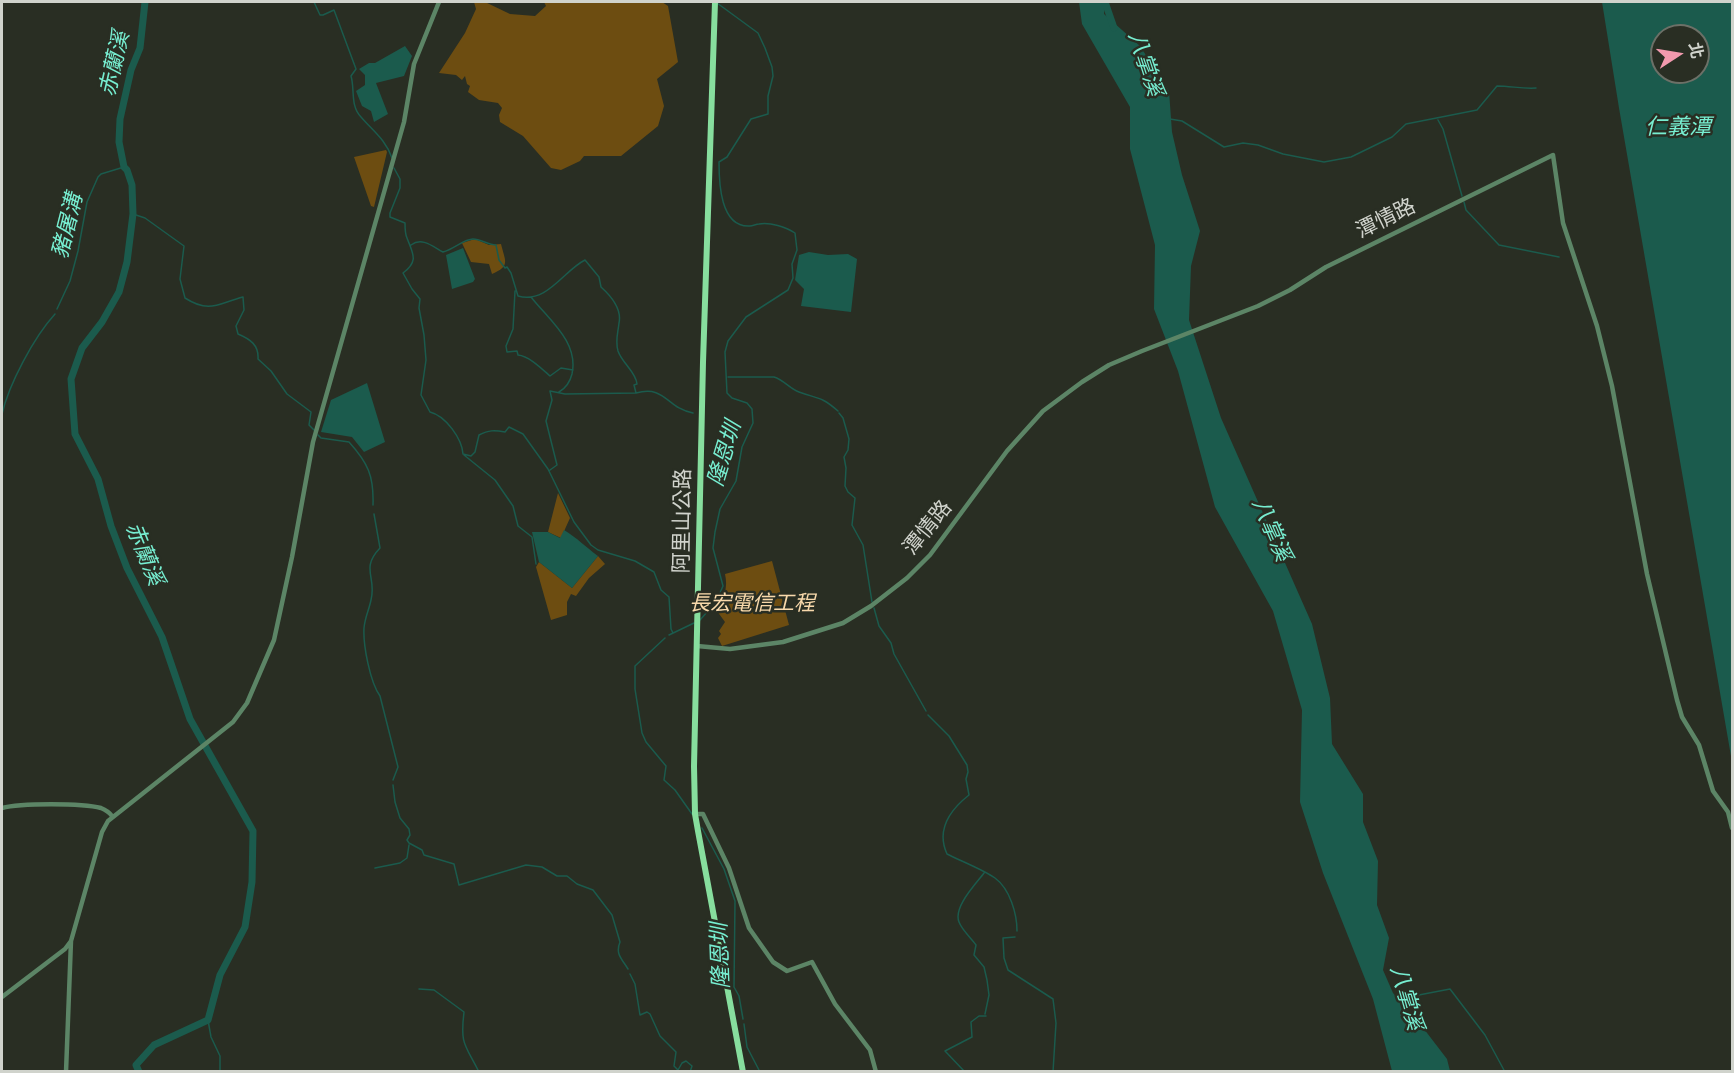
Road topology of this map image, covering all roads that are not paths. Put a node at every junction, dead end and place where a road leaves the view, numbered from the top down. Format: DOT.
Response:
graph roads {
  1 [pos="439,2"];
  2 [pos="715,2"];
  3 [pos="697,646"];
  4 [pos="2,808"];
  5 [pos="695,814"];
  6 [pos="112,816"];
  7 [pos="1732,828"];
  8 [pos="71,940"];
  9 [pos="2,997"];
  10 [pos="66,1071"];
  11 [pos="742,1071"];
  12 [pos="876,1071"];
  1 -- 6 [label="street"];
  2 -- 3 [label="main road, 阿里山公路"];
  3 -- 5 [label="main road, 阿里山公路"];
  3 -- 7 [label="street, 潭情路"];
  4 -- 6 [label="street"];
  5 -- 11 [label="main road, 阿里山公路"];
  5 -- 12 [label="street"];
  6 -- 8 [label="street"];
  8 -- 9 [label="street"];
  8 -- 10 [label="street"];
}
